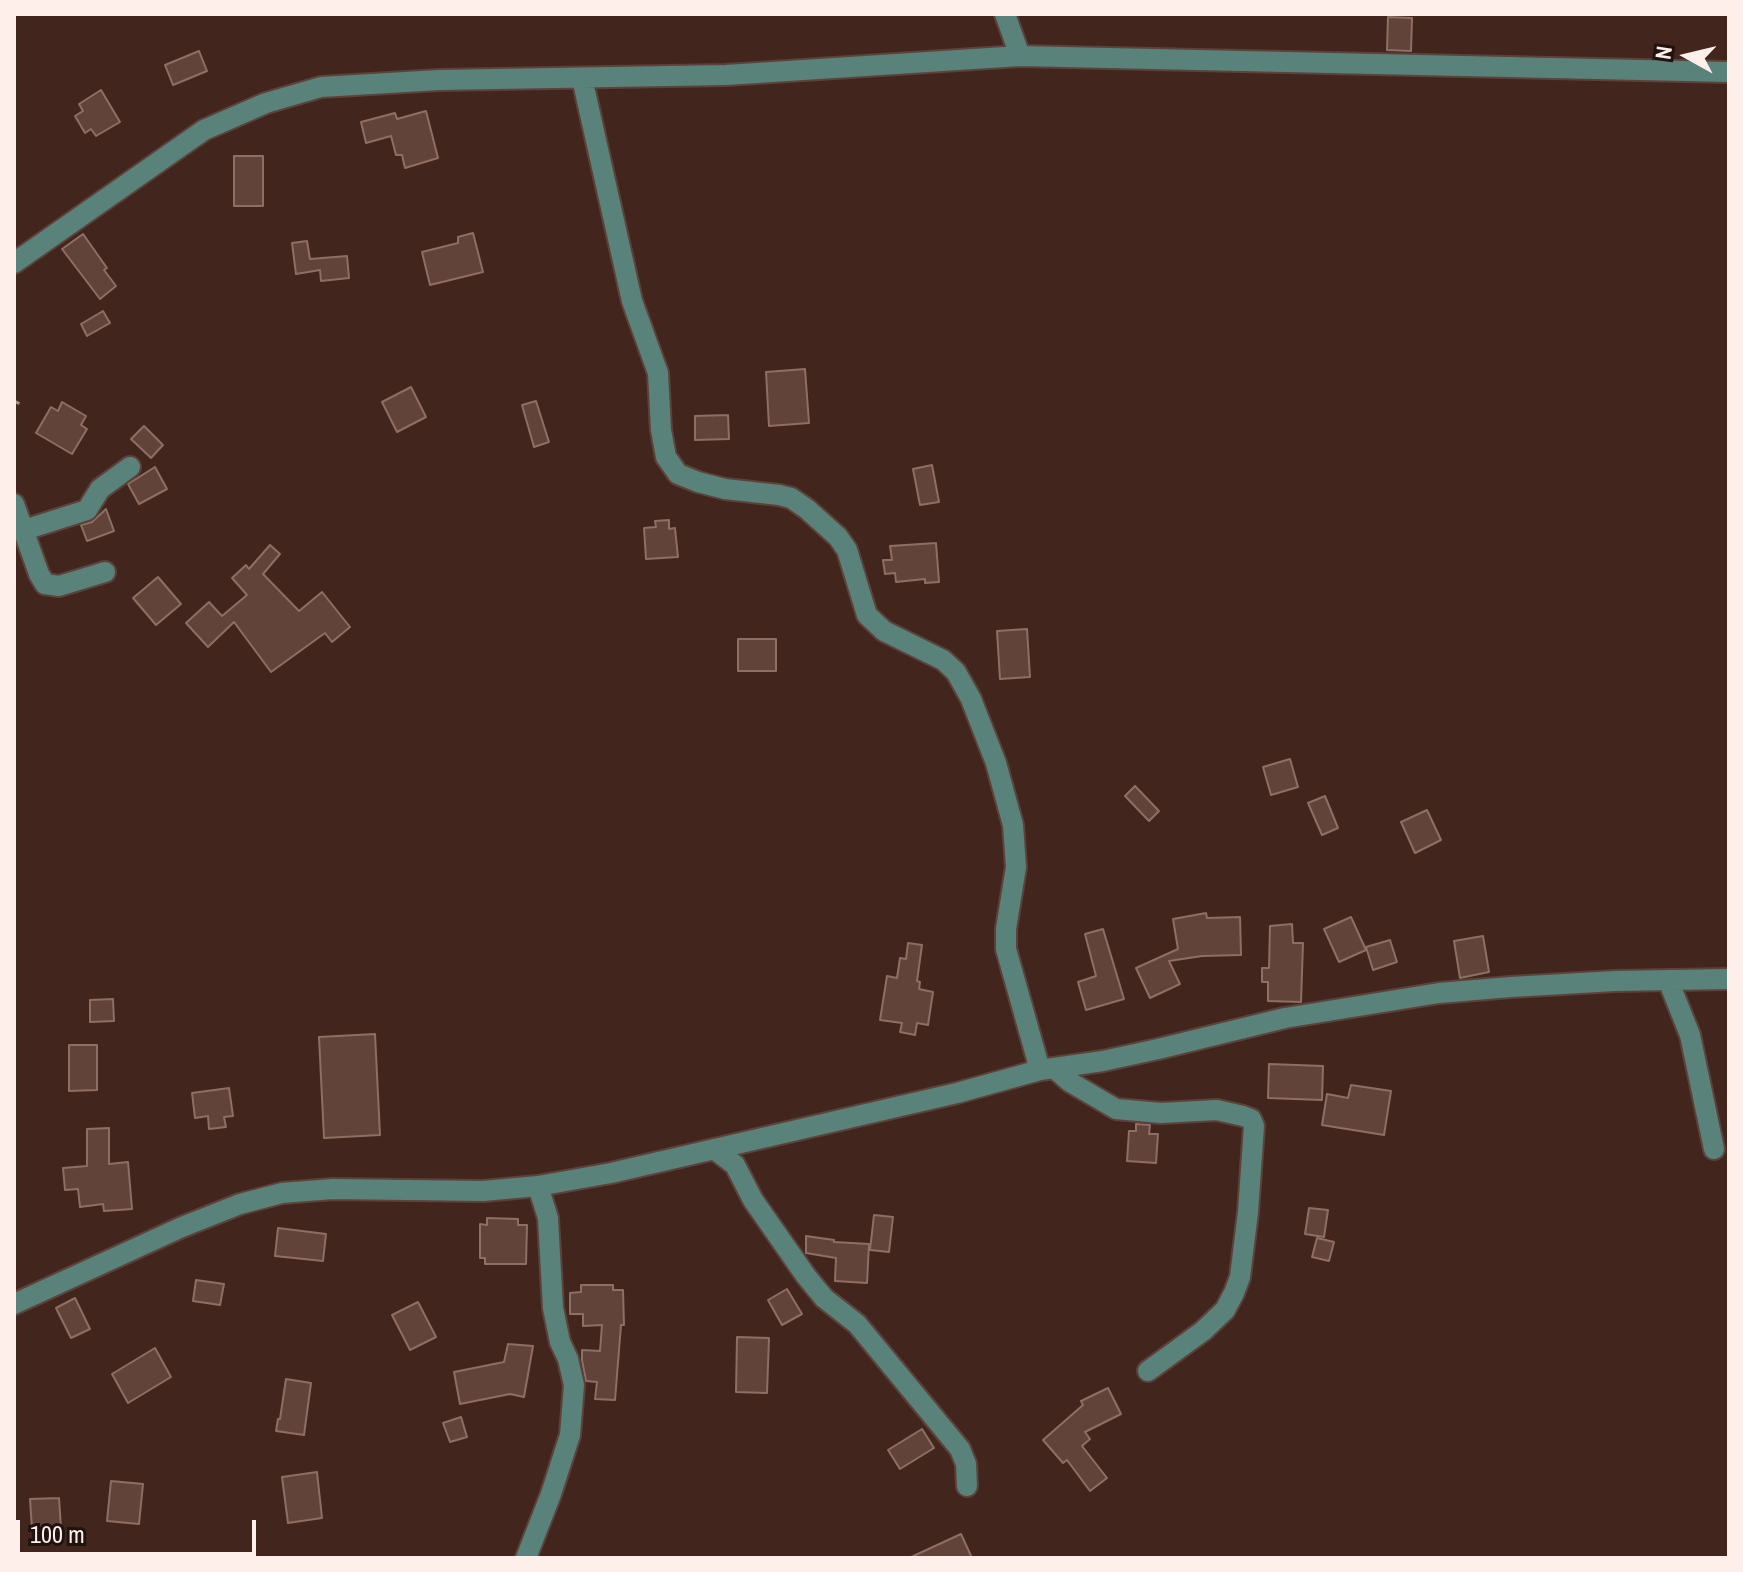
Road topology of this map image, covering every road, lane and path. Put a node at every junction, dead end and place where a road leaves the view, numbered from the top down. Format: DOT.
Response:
graph roads {
  1 [pos="1005,14"];
  2 [pos="1020,56"];
  3 [pos="1729,72"];
  4 [pos="582,78"];
  5 [pos="14,263"];
  6 [pos="14,401"];
  7 [pos="20,404"];
  8 [pos="130,467"];
  9 [pos="14,504"];
  10 [pos="24,530"];
  11 [pos="105,572"];
  12 [pos="1729,979"];
  13 [pos="1668,980"];
  14 [pos="1047,1069"];
  15 [pos="739,1143"];
  16 [pos="714,1149"];
  17 [pos="1714,1149"];
  18 [pos="735,1165"];
  19 [pos="538,1186"];
  20 [pos="14,1304"];
  21 [pos="1148,1371"];
  22 [pos="967,1486"];
  23 [pos="526,1558"];
  1 -- 2 [label="street"];
  2 -- 3 [label="street"];
  2 -- 4 [label="street"];
  4 -- 5 [label="street"];
  4 -- 14 [label="street"];
  6 -- 7 [label="path"];
  8 -- 10 [label="street"];
  9 -- 10 [label="street"];
  10 -- 11 [label="street"];
  12 -- 13 [label="street"];
  13 -- 14 [label="street"];
  13 -- 17 [label="street"];
  14 -- 15 [label="street"];
  14 -- 21 [label="street"];
  15 -- 16 [label="street"];
  15 -- 18 [label="street"];
  16 -- 18 [label="street"];
  16 -- 19 [label="street"];
  18 -- 22 [label="street"];
  19 -- 20 [label="street"];
  19 -- 23 [label="street"];
}
